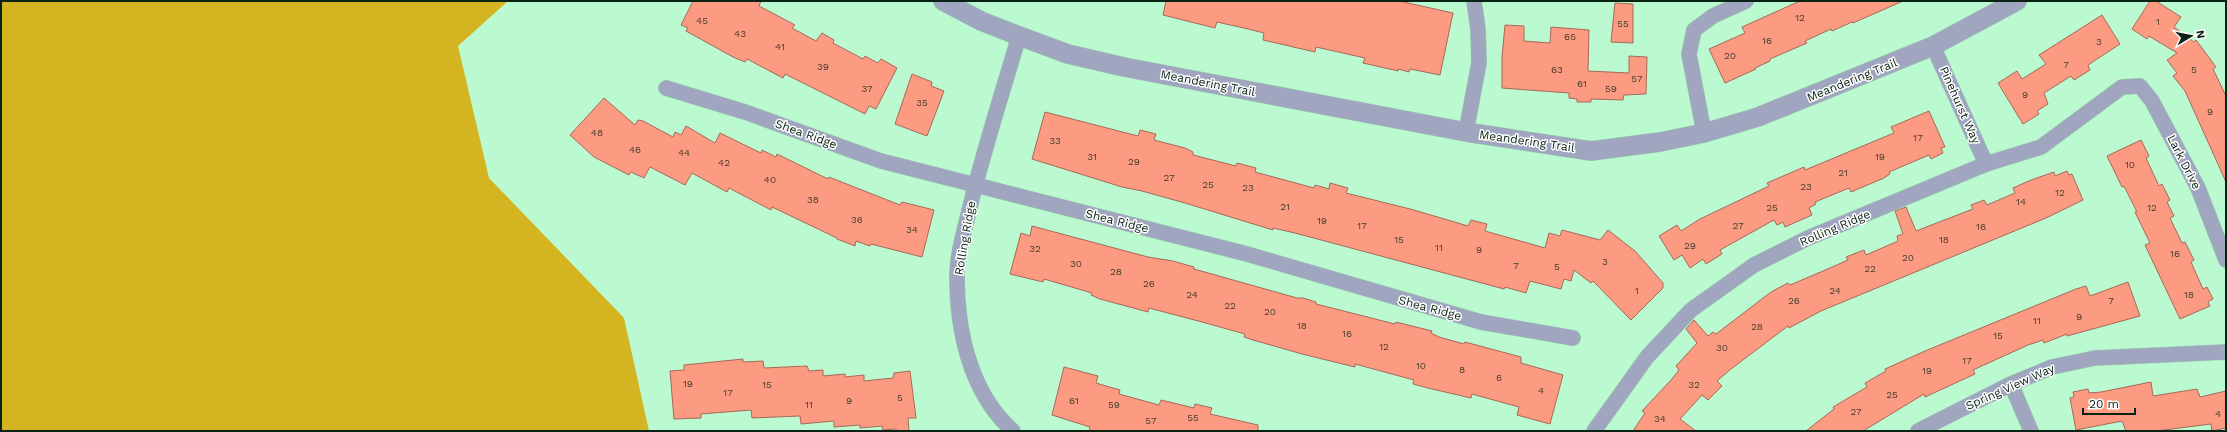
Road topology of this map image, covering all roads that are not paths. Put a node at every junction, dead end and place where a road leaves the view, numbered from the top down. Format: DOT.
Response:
graph roads {
  1 [pos="943,1"];
  2 [pos="1474,1"];
  3 [pos="1746,1"];
  4 [pos="2017,1"];
  5 [pos="1019,36"];
  6 [pos="1933,46"];
  7 [pos="2122,87"];
  8 [pos="666,88"];
  9 [pos="1466,132"];
  10 [pos="1704,133"];
  11 [pos="1986,164"];
  12 [pos="975,185"];
  13 [pos="2226,260"];
  14 [pos="1573,338"];
  15 [pos="2226,352"];
  16 [pos="2012,384"];
  17 [pos="1012,431"];
  18 [pos="1594,431"];
  19 [pos="1918,431"];
  20 [pos="2032,431"];
  1 -- 5 [label="street, Meandering Trail"];
  2 -- 9 [label="street"];
  3 -- 10 [label="street"];
  4 -- 6 [label="street, Meandering Trail"];
  5 -- 9 [label="street, Meandering Trail"];
  5 -- 12 [label="street, Rolling Ridge"];
  6 -- 10 [label="street, Meandering Trail"];
  6 -- 11 [label="street, Pinehurst Way"];
  7 -- 11 [label="street, Rolling Ridge"];
  7 -- 13 [label="street, Lark Drive"];
  8 -- 12 [label="street, Shea Ridge"];
  9 -- 10 [label="street, Meandering Trail"];
  11 -- 18 [label="street, Rolling Ridge"];
  12 -- 14 [label="street, Shea Ridge"];
  12 -- 17 [label="street, Rolling Ridge"];
  15 -- 16 [label="street, Spring View Way"];
  16 -- 19 [label="street, Spring View Way"];
  16 -- 20 [label="street"];
}
